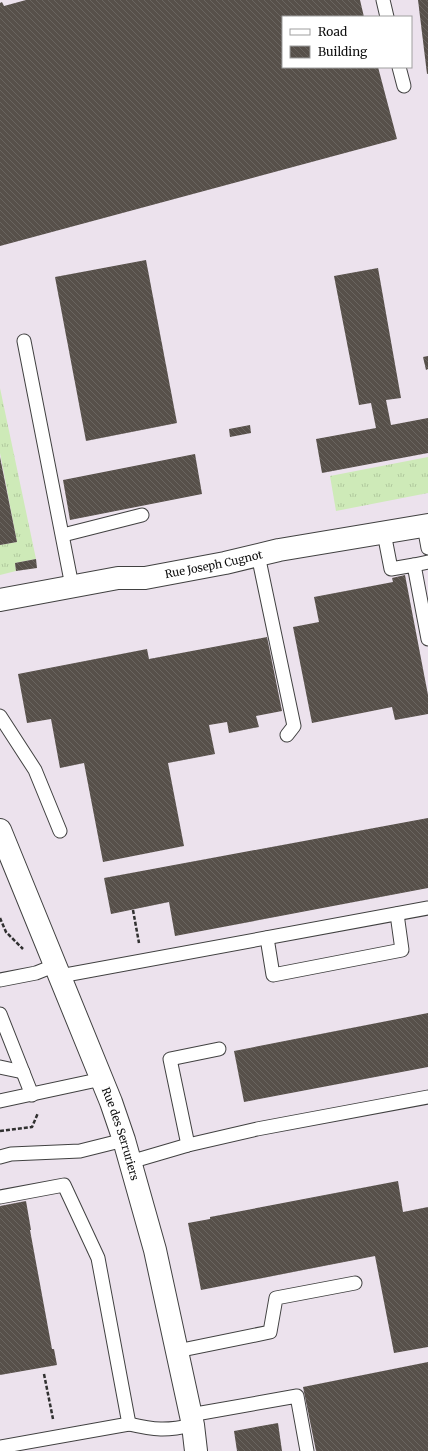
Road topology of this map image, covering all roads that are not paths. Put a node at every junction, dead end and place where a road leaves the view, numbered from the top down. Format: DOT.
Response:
graph roads {
  1 [pos="383,0"];
  2 [pos="387,16"];
  3 [pos="399,68"];
  4 [pos="404,86"];
  5 [pos="24,341"];
  6 [pos="142,515"];
  7 [pos="426,526"];
  8 [pos="384,533"];
  9 [pos="63,534"];
  10 [pos="428,548"];
  11 [pos="258,555"];
  12 [pos="428,562"];
  13 [pos="414,565"];
  14 [pos="72,586"];
  15 [pos="0,600"];
  16 [pos="428,639"];
  17 [pos="0,716"];
  18 [pos="287,735"];
  19 [pos="0,830"];
  20 [pos="60,831"];
  21 [pos="428,908"];
  22 [pos="397,914"];
  23 [pos="267,938"];
  24 [pos="51,971"];
  25 [pos="0,980"];
  26 [pos="0,1014"];
  27 [pos="219,1049"];
  28 [pos="0,1067"];
  29 [pos="23,1072"];
  30 [pos="102,1078"];
  31 [pos="36,1094"];
  32 [pos="428,1097"];
  33 [pos="0,1101"];
  34 [pos="124,1140"];
  35 [pos="188,1145"];
  36 [pos="0,1157"];
  37 [pos="130,1162"];
  38 [pos="0,1197"];
  39 [pos="355,1283"];
  40 [pos="177,1351"];
  41 [pos="191,1420"];
  42 [pos="129,1424"];
  43 [pos="0,1447"];
  44 [pos="196,1451"];
  45 [pos="307,1451"];
  1 -- 2 [label="lane"];
  3 -- 4 [label="lane"];
  5 -- 9 [label="lane"];
  6 -- 9 [label="lane"];
  7 -- 8 [label="street, Rue Joseph Cugnot"];
  7 -- 10 [label="lane"];
  8 -- 11 [label="street, Rue Joseph Cugnot"];
  8 -- 13 [label="lane"];
  9 -- 14 [label="lane"];
  11 -- 14 [label="street, Rue Joseph Cugnot"];
  11 -- 18 [label="lane"];
  12 -- 13 [label="lane"];
  13 -- 16 [label="lane"];
  14 -- 15 [label="street, Rue Joseph Cugnot"];
  17 -- 20 [label="lane"];
  19 -- 24 [label="street, Rue des Serruriers"];
  21 -- 22 [label="lane"];
  22 -- 23 [label="lane"];
  22 -- 23 [label="lane"];
  23 -- 24 [label="lane"];
  24 -- 25 [label="lane"];
  24 -- 30 [label="street, Rue des Serruriers"];
  26 -- 29 [label="lane"];
  27 -- 35 [label="lane"];
  28 -- 29 [label="lane"];
  29 -- 31 [label="lane"];
  30 -- 31 [label="lane"];
  30 -- 34 [label="street, Rue des Serruriers"];
  31 -- 33 [label="lane"];
  32 -- 35 [label="lane"];
  34 -- 36 [label="lane"];
  34 -- 37 [label="street, Rue des Serruriers"];
  35 -- 37 [label="lane"];
  37 -- 40 [label="street, Rue des Serruriers"];
  38 -- 42 [label="lane"];
  39 -- 40 [label="lane"];
  40 -- 41 [label="street, Rue des Serruriers"];
  41 -- 42 [label="lane"];
  41 -- 44 [label="street, Rue des Serruriers"];
  41 -- 45 [label="lane"];
  42 -- 43 [label="lane"];
}
